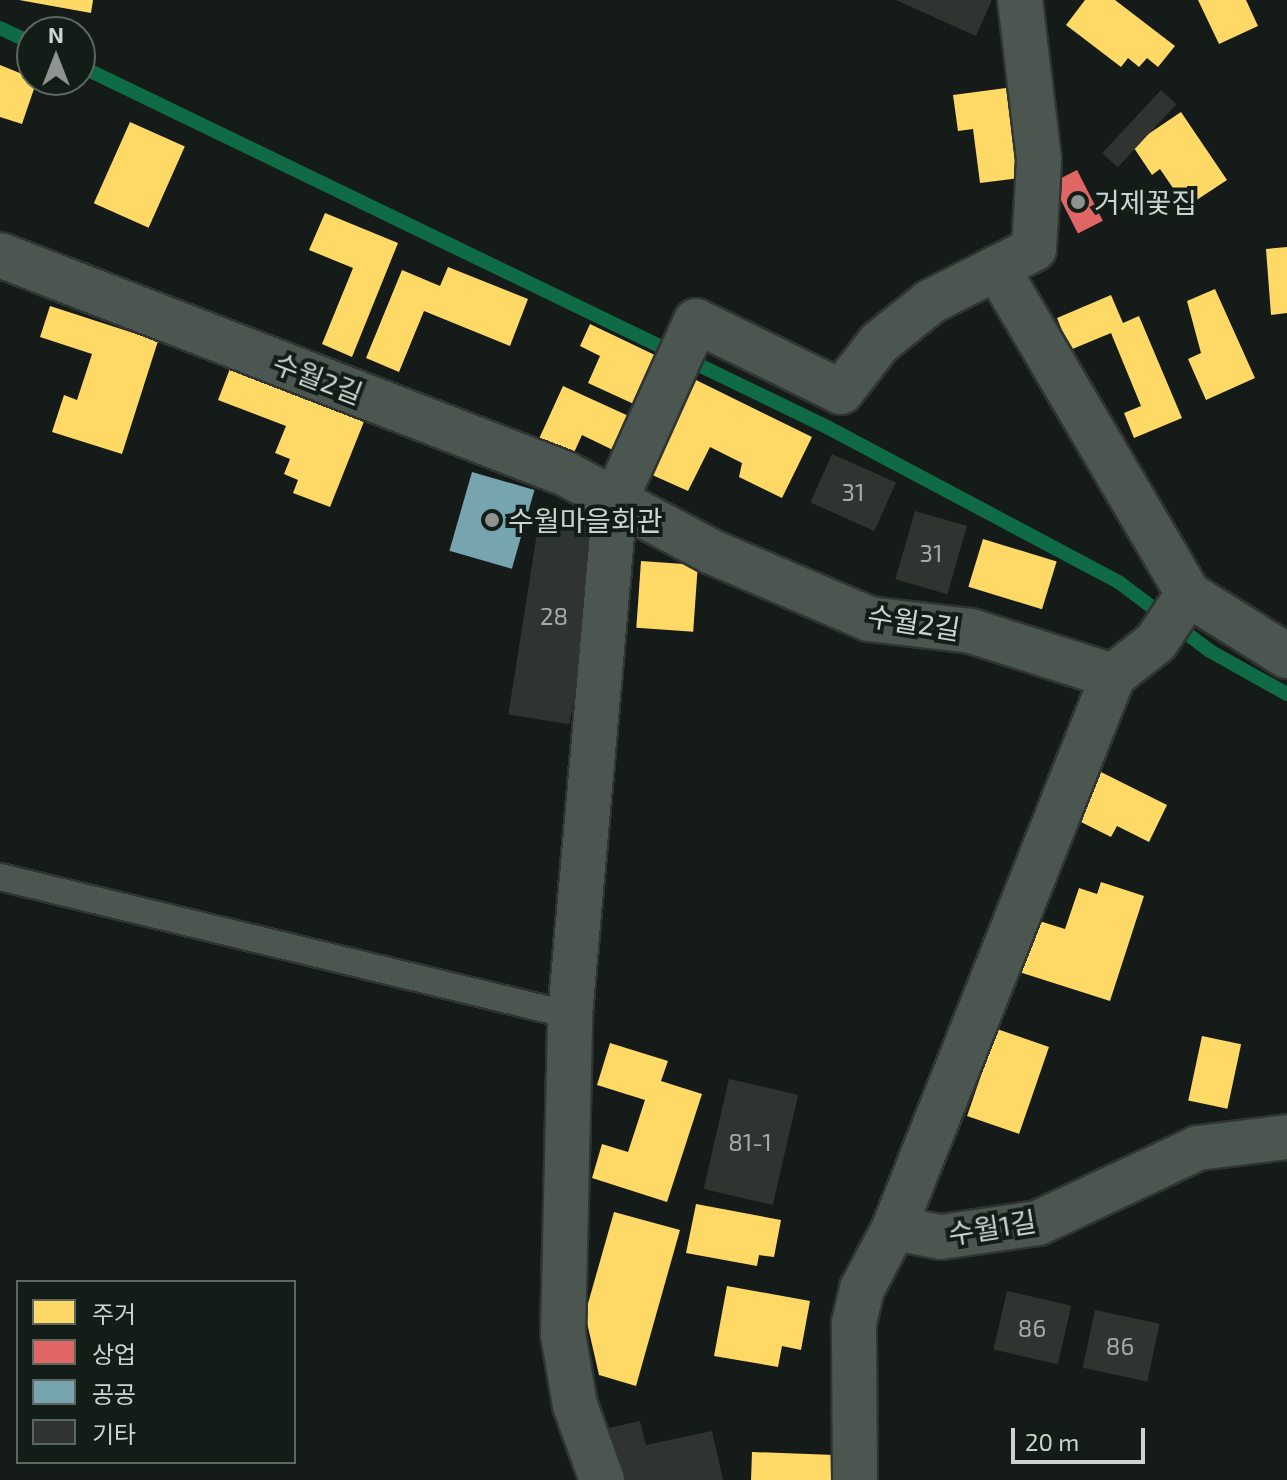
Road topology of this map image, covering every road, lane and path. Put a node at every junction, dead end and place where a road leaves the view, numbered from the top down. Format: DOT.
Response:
graph roads {
  1 [pos="1020,0"];
  2 [pos="0,255"];
  3 [pos="997,268"];
  4 [pos="615,501"];
  5 [pos="1188,594"];
  6 [pos="1287,656"];
  7 [pos="1113,676"];
  8 [pos="0,877"];
  9 [pos="570,1015"];
  10 [pos="1287,1137"];
  11 [pos="894,1228"];
  12 [pos="602,1480"];
  13 [pos="855,1480"];
  1 -- 3 [label="street"];
  2 -- 4 [label="street, 수월2길"];
  3 -- 4 [label="street"];
  3 -- 5 [label="street"];
  4 -- 7 [label="street, 수월2길"];
  4 -- 9 [label="street"];
  5 -- 6 [label="street"];
  5 -- 7 [label="street"];
  7 -- 11 [label="street"];
  8 -- 9 [label="lane"];
  9 -- 12 [label="street"];
  10 -- 11 [label="street, 수월1길"];
  11 -- 13 [label="street"];
}
